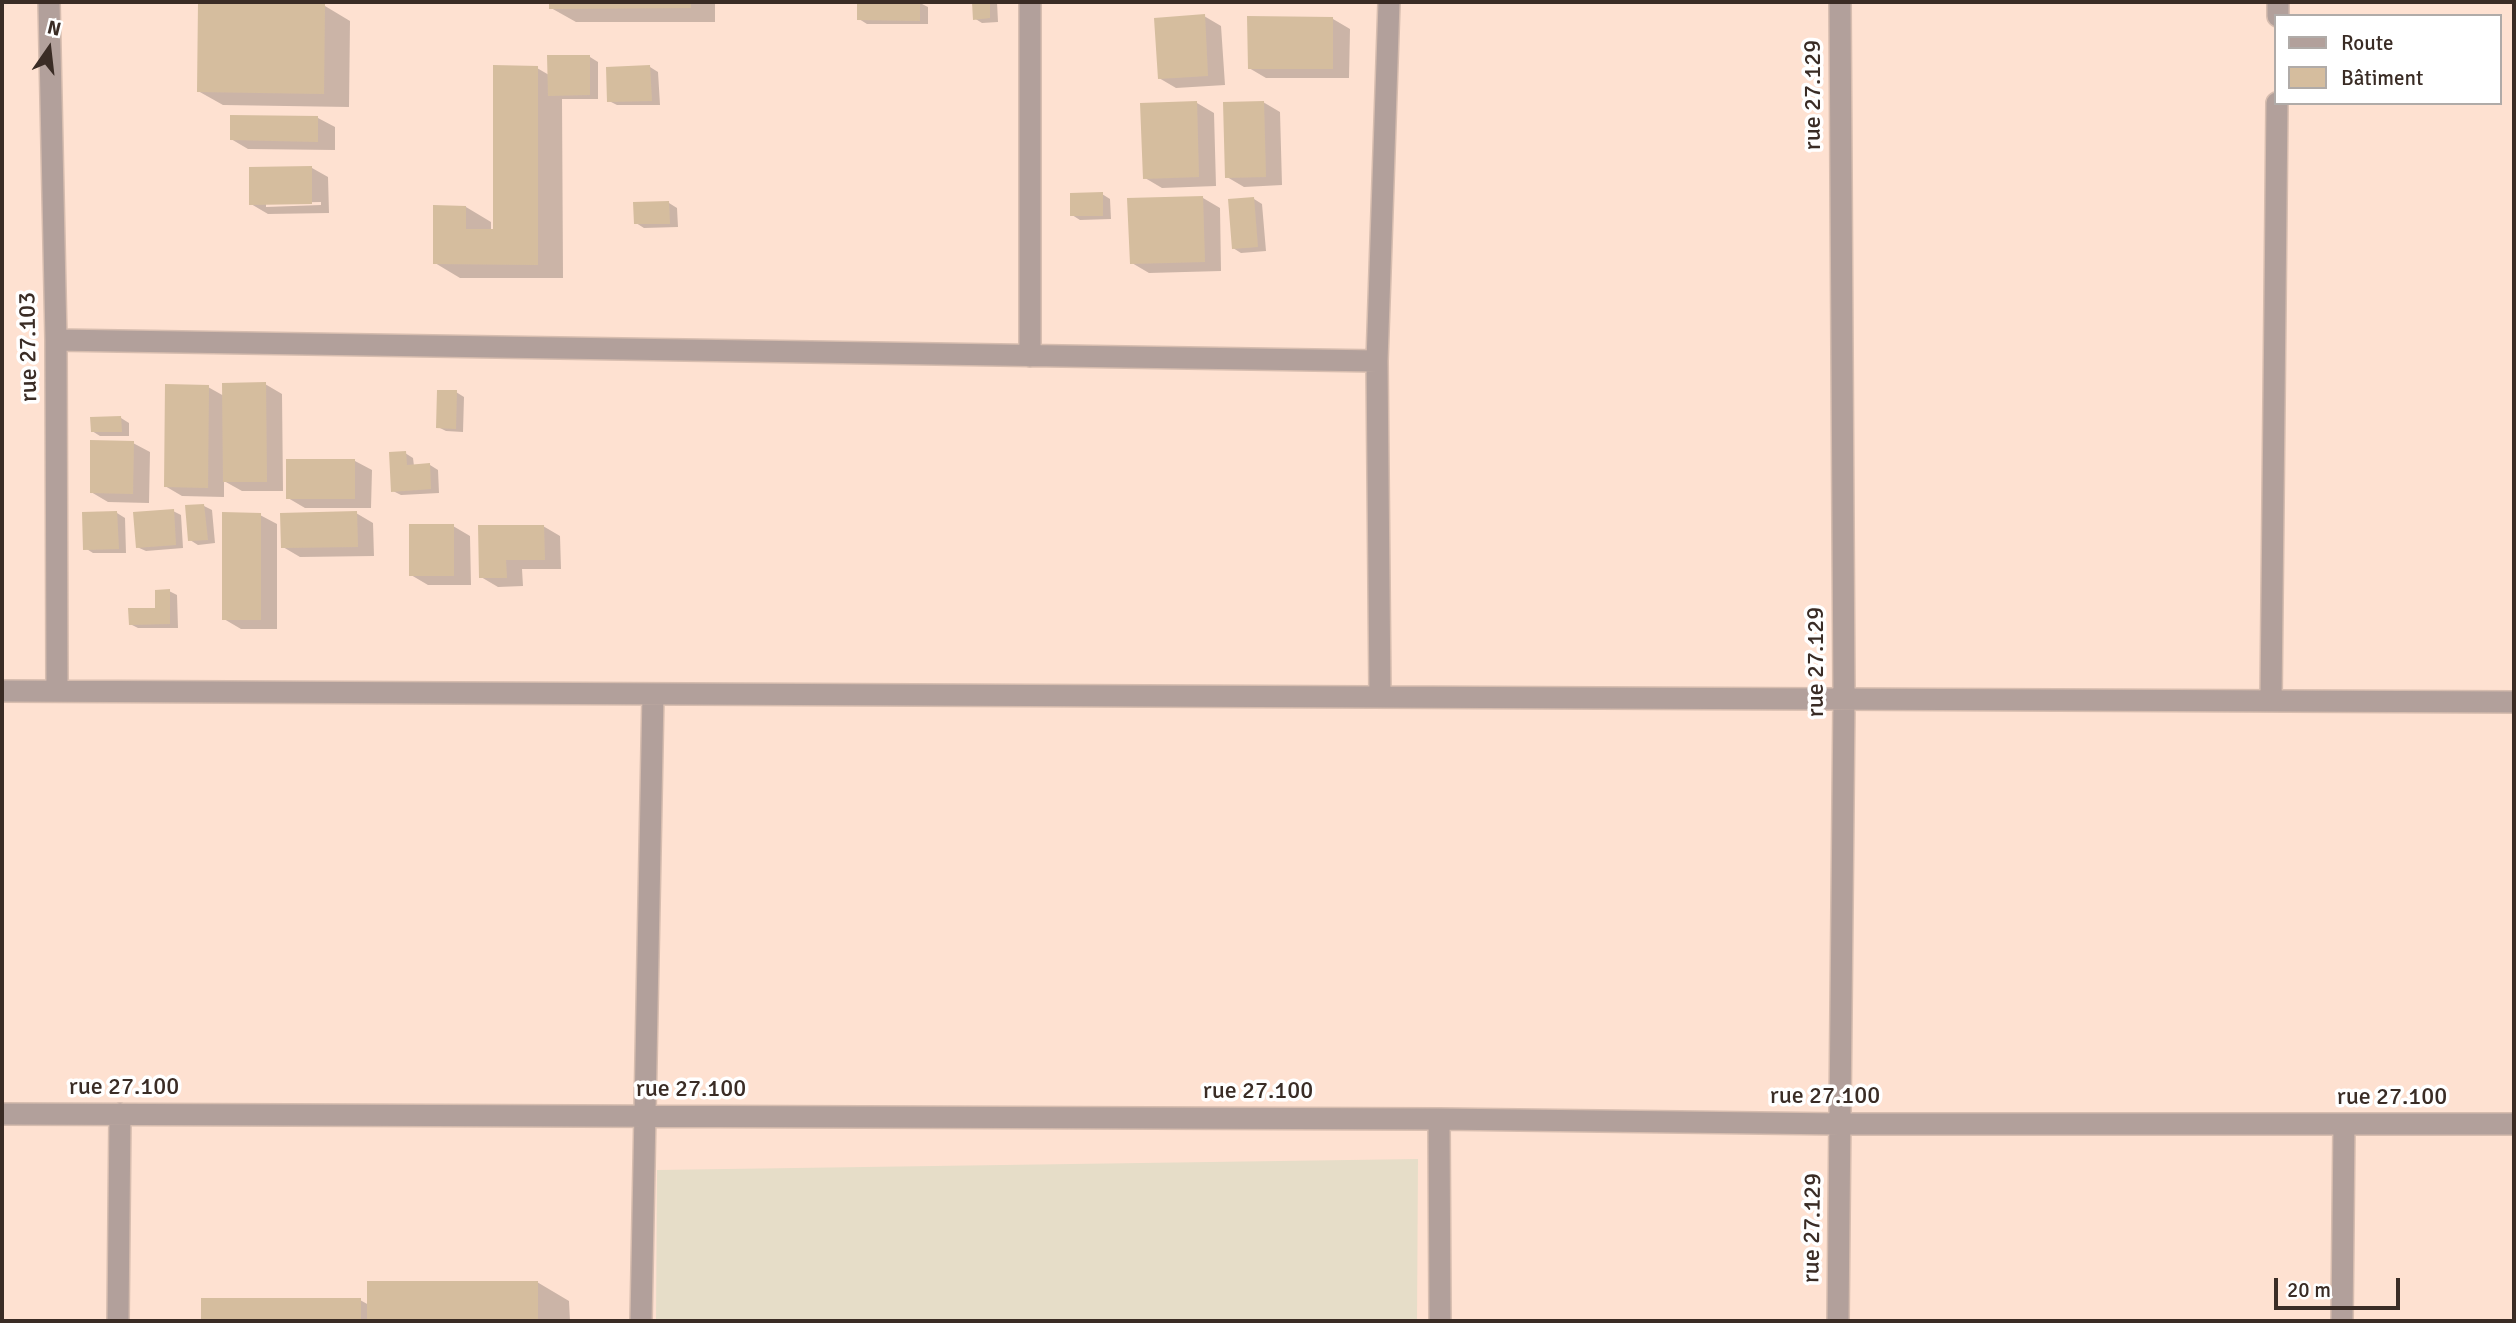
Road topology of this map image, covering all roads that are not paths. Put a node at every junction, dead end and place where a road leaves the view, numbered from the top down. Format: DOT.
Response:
graph roads {
  1 [pos="49,2"];
  2 [pos="1030,2"];
  3 [pos="1389,2"];
  4 [pos="1840,2"];
  5 [pos="2277,105"];
  6 [pos="56,340"];
  7 [pos="1030,356"];
  8 [pos="1377,361"];
  9 [pos="2,691"];
  10 [pos="57,691"];
  11 [pos="653,694"];
  12 [pos="1380,697"];
  13 [pos="1843,699"];
  14 [pos="2271,701"];
  15 [pos="2514,702"];
  16 [pos="2,1114"];
  17 [pos="120,1114"];
  18 [pos="643,1116"];
  19 [pos="1439,1119"];
  20 [pos="1840,1124"];
  21 [pos="2344,1124"];
  22 [pos="2514,1124"];
  23 [pos="118,1321"];
  24 [pos="641,1321"];
  25 [pos="1440,1321"];
  26 [pos="1838,1321"];
  27 [pos="2342,1321"];
  1 -- 6 [label="street, rue 27.103"];
  2 -- 7 [label="street"];
  3 -- 8 [label="street"];
  4 -- 13 [label="street, rue 27.129"];
  5 -- 14 [label="street"];
  6 -- 7 [label="street"];
  6 -- 10 [label="street, rue 27.103"];
  7 -- 8 [label="street"];
  8 -- 12 [label="street"];
  9 -- 10 [label="street"];
  10 -- 11 [label="street"];
  11 -- 12 [label="street"];
  11 -- 18 [label="street"];
  12 -- 13 [label="street"];
  13 -- 14 [label="street"];
  13 -- 20 [label="street, rue 27.129"];
  14 -- 15 [label="street"];
  16 -- 17 [label="street, rue 27.100"];
  17 -- 18 [label="street, rue 27.100"];
  17 -- 23 [label="street"];
  18 -- 19 [label="street, rue 27.100"];
  18 -- 24 [label="street"];
  19 -- 20 [label="street, rue 27.100"];
  19 -- 25 [label="street"];
  20 -- 21 [label="street, rue 27.100"];
  20 -- 26 [label="street, rue 27.129"];
  21 -- 22 [label="street, rue 27.100"];
  21 -- 27 [label="street"];
}
